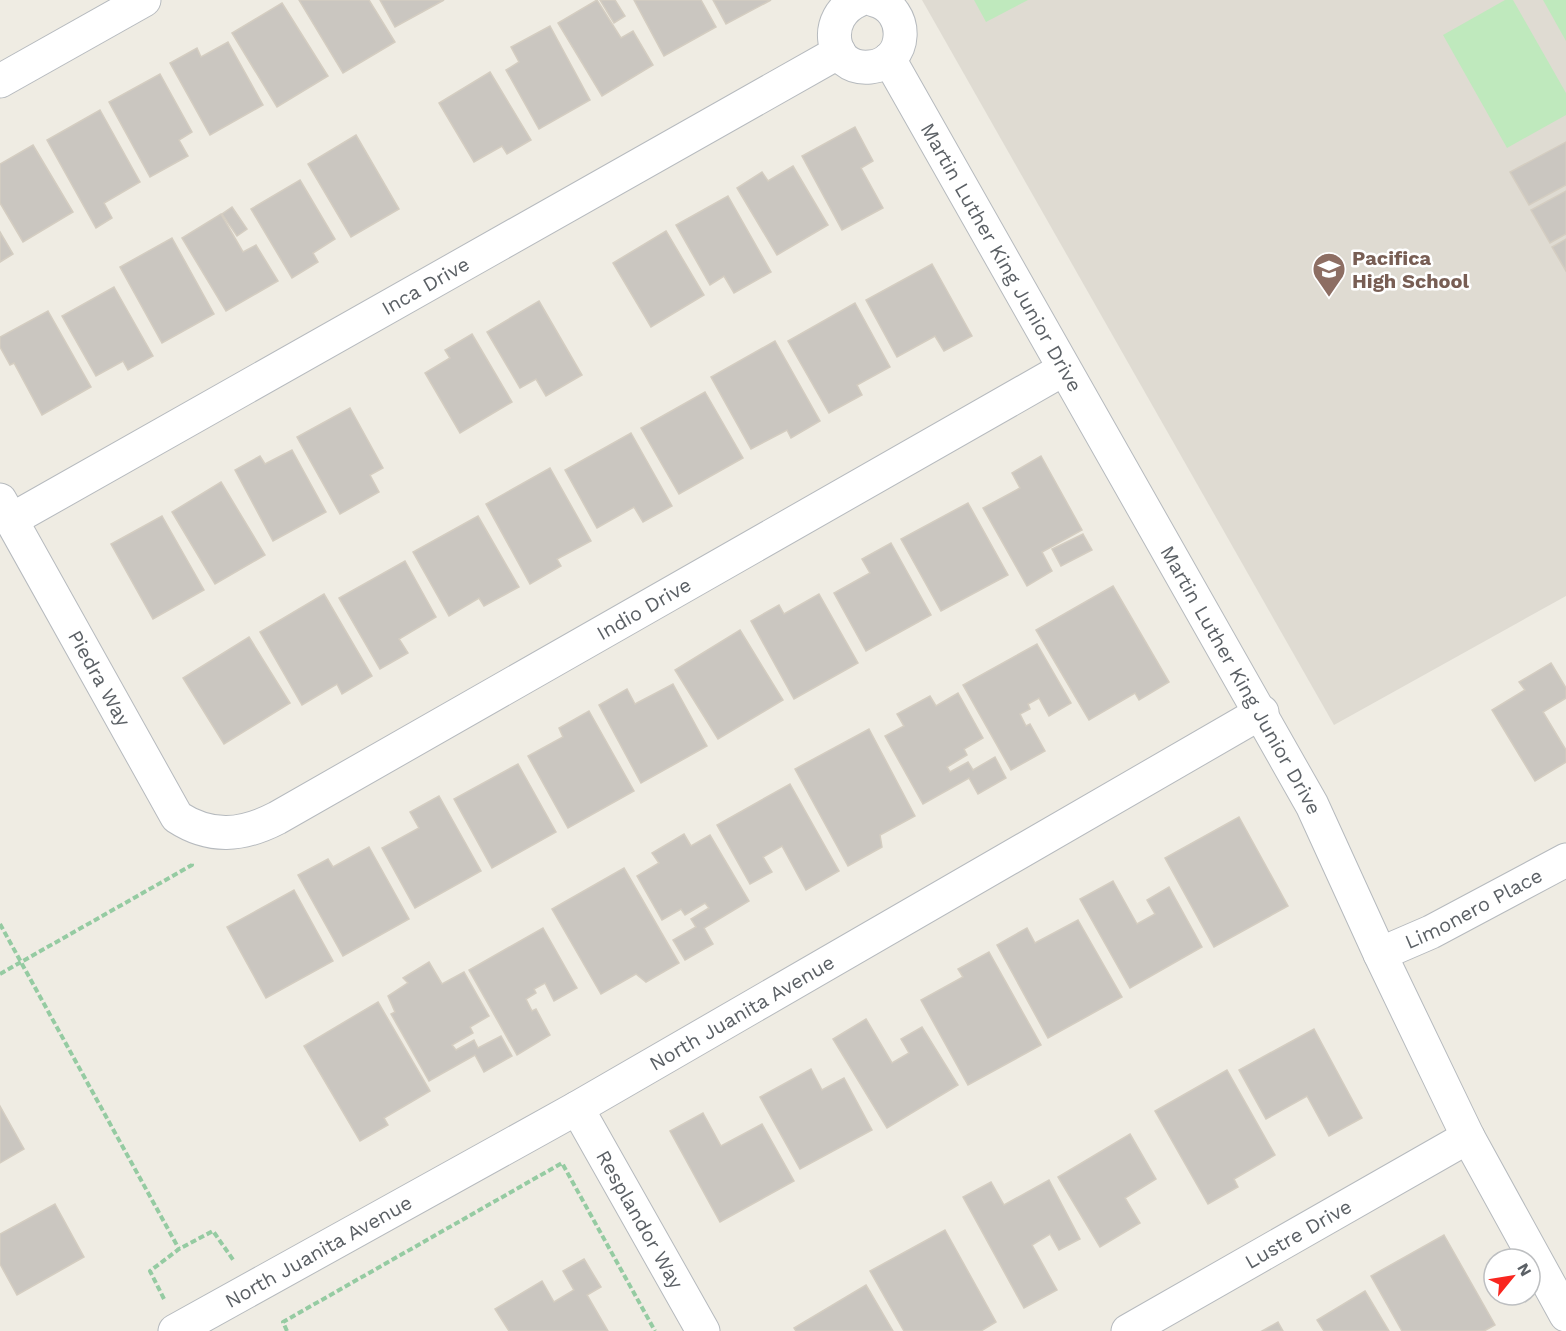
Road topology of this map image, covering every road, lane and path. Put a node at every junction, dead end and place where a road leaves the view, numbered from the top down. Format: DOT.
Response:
graph roads {
  1 [pos="144,0"];
  2 [pos="859,0"];
  3 [pos="874,0"];
  4 [pos="839,52"];
  5 [pos="889,59"];
  6 [pos="0,81"];
  7 [pos="1064,369"];
  8 [pos="6,510"];
  9 [pos="1262,712"];
  10 [pos="209,831"];
  11 [pos="1566,860"];
  12 [pos="0,924"];
  13 [pos="1380,954"];
  14 [pos="21,961"];
  15 [pos="0,974"];
  16 [pos="577,1108"];
  17 [pos="1468,1137"];
  18 [pos="179,1248"];
  19 [pos="252,1287"];
  20 [pos="1566,1315"];
  21 [pos="223,1320"];
  22 [pos="177,1330"];
  23 [pos="287,1331"];
  24 [pos="655,1331"];
  25 [pos="703,1331"];
  26 [pos="1128,1331"];
  1 -- 6 [label="street"];
  2 -- 4 [label="street"];
  3 -- 5 [label="street"];
  4 -- 5 [label="street"];
  4 -- 8 [label="street, Inca Drive"];
  5 -- 7 [label="street, Martin Luther King Junior Drive"];
  7 -- 9 [label="street, Martin Luther King Junior Drive"];
  7 -- 10 [label="street, Indio Drive"];
  8 -- 10 [label="street, Piedra Way"];
  9 -- 13 [label="street, Martin Luther King Junior Drive"];
  9 -- 16 [label="street, North Juanita Avenue"];
  10 -- 14 [label="path"];
  11 -- 13 [label="street, Limonero Place"];
  12 -- 14 [label="path"];
  13 -- 17 [label="street, Martin Luther King Junior Drive"];
  14 -- 15 [label="path"];
  14 -- 18 [label="path"];
  16 -- 19 [label="street, North Juanita Avenue"];
  16 -- 25 [label="street, Resplandor Way"];
  17 -- 20 [label="street, Martin Luther King Junior Drive"];
  17 -- 26 [label="street, Lustre Drive"];
  18 -- 19 [label="path"];
  18 -- 22 [label="path"];
  19 -- 21 [label="street, North Juanita Avenue"];
  21 -- 22 [label="street, North Juanita Avenue"];
  23 -- 24 [label="path"];
}
